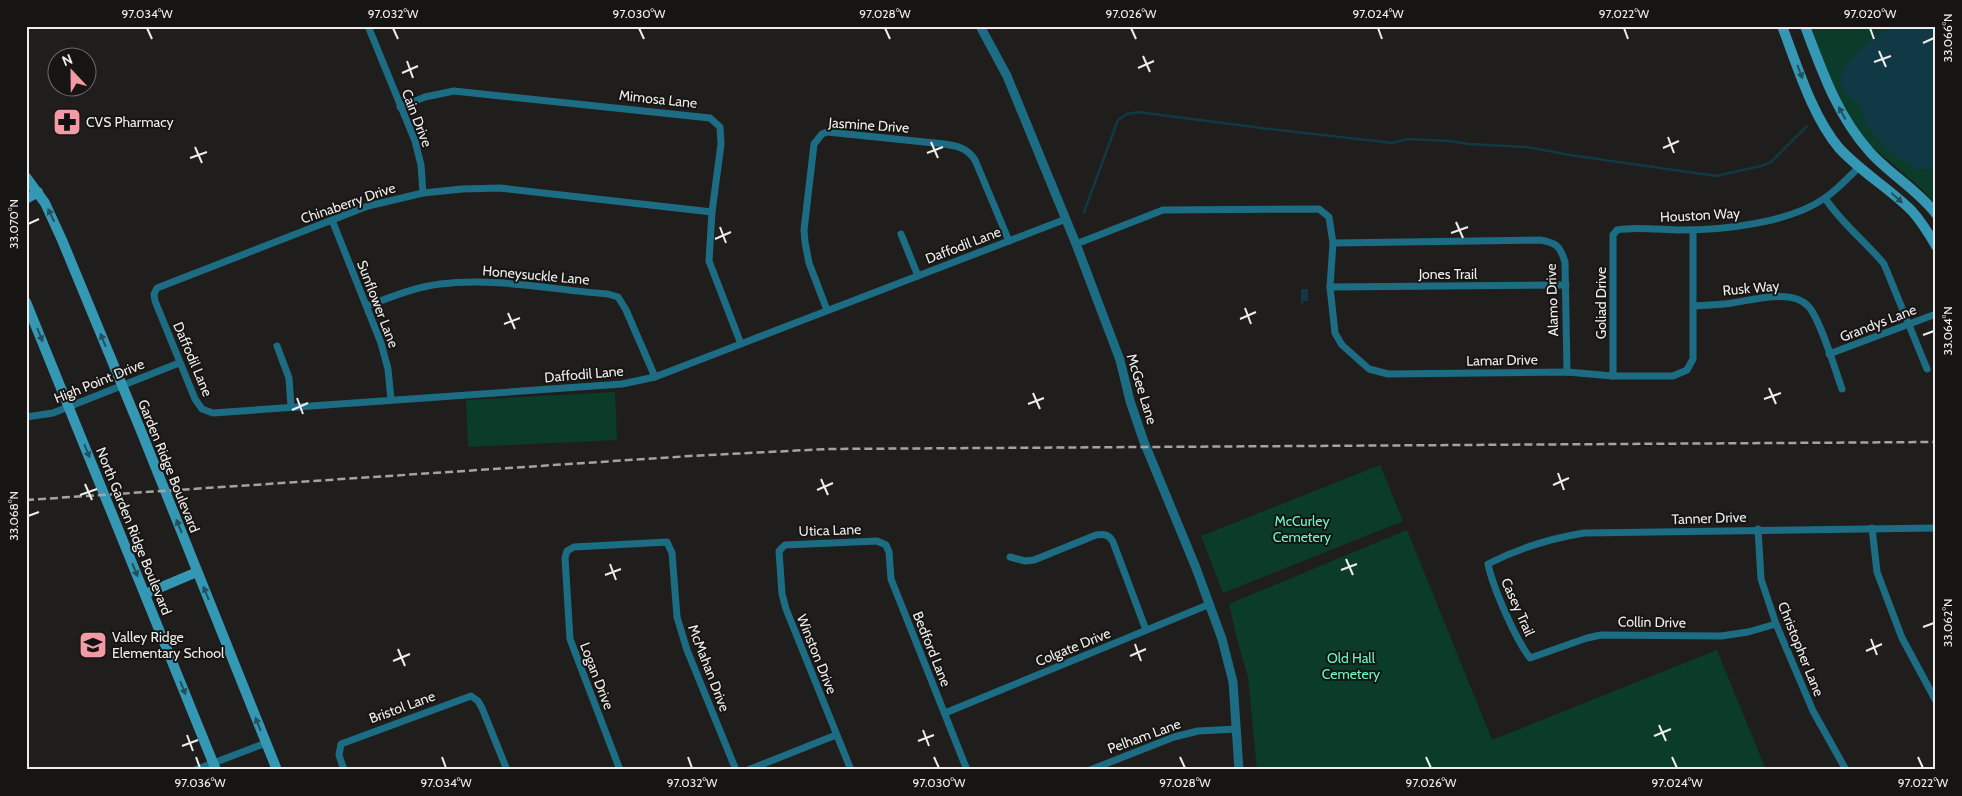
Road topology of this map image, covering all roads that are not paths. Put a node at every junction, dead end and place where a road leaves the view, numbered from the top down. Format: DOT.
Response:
graph roads {
  1 [pos="368,26"];
  2 [pos="980,26"];
  3 [pos="1782,26"];
  4 [pos="1804,26"];
  5 [pos="400,107"];
  6 [pos="1870,152"];
  7 [pos="1859,167"];
  8 [pos="26,177"];
  9 [pos="38,192"];
  10 [pos="423,193"];
  11 [pos="1825,198"];
  12 [pos="26,199"];
  13 [pos="712,212"];
  14 [pos="1936,214"];
  15 [pos="332,220"];
  16 [pos="1066,220"];
  17 [pos="1616,230"];
  18 [pos="1693,230"];
  19 [pos="902,234"];
  20 [pos="1008,241"];
  21 [pos="1076,244"];
  22 [pos="1333,244"];
  23 [pos="1936,246"];
  24 [pos="918,276"];
  25 [pos="1566,286"];
  26 [pos="1330,287"];
  27 [pos="154,294"];
  28 [pos="26,302"];
  29 [pos="367,306"];
  30 [pos="1693,306"];
  31 [pos="827,310"];
  32 [pos="1936,314"];
  33 [pos="1908,324"];
  34 [pos="741,344"];
  35 [pos="277,346"];
  36 [pos="1829,354"];
  37 [pos="179,363"];
  38 [pos="1927,369"];
  39 [pos="1567,372"];
  40 [pos="1613,376"];
  41 [pos="655,377"];
  42 [pos="122,385"];
  43 [pos="1842,389"];
  44 [pos="391,400"];
  45 [pos="69,406"];
  46 [pos="291,407"];
  47 [pos="26,418"];
  48 [pos="1872,528"];
  49 [pos="1936,528"];
  50 [pos="1758,529"];
  51 [pos="877,541"];
  52 [pos="785,545"];
  53 [pos="1010,557"];
  54 [pos="564,558"];
  55 [pos="1488,564"];
  56 [pos="197,572"];
  57 [pos="145,594"];
  58 [pos="1210,604"];
  59 [pos="1776,624"];
  60 [pos="1146,630"];
  61 [pos="1530,658"];
  62 [pos="1936,701"];
  63 [pos="945,713"];
  64 [pos="1237,729"];
  65 [pos="836,735"];
  66 [pos="266,743"];
  67 [pos="215,766"];
  68 [pos="195,770"];
  69 [pos="276,770"];
  70 [pos="344,770"];
  71 [pos="507,770"];
  72 [pos="620,770"];
  73 [pos="736,770"];
  74 [pos="748,770"];
  75 [pos="851,770"];
  76 [pos="967,770"];
  77 [pos="1090,770"];
  78 [pos="1239,770"];
  79 [pos="1846,770"];
  1 -- 5 [label="street, Cain Drive"];
  2 -- 16 [label="street, McGee Lane"];
  3 -- 7 [label="main road, one-way"];
  6 -- 4 [label="main road, one-way"];
  5 -- 10 [label="street, Cain Drive"];
  5 -- 13 [label="street, Mimosa Lane"];
  6 -- 7 [label="main road"];
  6 -- 14 [label="main road"];
  7 -- 11 [label="street, Houston Way"];
  7 -- 23 [label="main road, one-way"];
  8 -- 9 [label="main road, Garden Ridge Boulevard"];
  9 -- 12 [label="main road"];
  42 -- 9 [label="main road, Garden Ridge Boulevard, one-way"];
  10 -- 13 [label="street, Chinaberry Drive"];
  10 -- 15 [label="street, Chinaberry Drive"];
  11 -- 18 [label="street, Houston Way"];
  11 -- 33 [label="street"];
  13 -- 34 [label="street, Mimosa Lane"];
  15 -- 27 [label="street, Chinaberry Drive"];
  15 -- 29 [label="street, Sunflower Lane"];
  16 -- 20 [label="street, Daffodil Lane"];
  16 -- 21 [label="street, McGee Lane"];
  17 -- 18 [label="street, Houston Way"];
  17 -- 40 [label="street, Goliad Drive"];
  18 -- 30 [label="street, Lamar Drive"];
  19 -- 24 [label="street"];
  20 -- 24 [label="street, Daffodil Lane"];
  20 -- 31 [label="street, Jasmine Drive"];
  21 -- 22 [label="street, Lamar Drive"];
  21 -- 58 [label="street, McGee Lane"];
  22 -- 25 [label="street, Alamo Drive"];
  22 -- 26 [label="street, Lamar Drive"];
  24 -- 31 [label="street, Daffodil Lane"];
  25 -- 26 [label="street, Jones Trail"];
  25 -- 39 [label="street, Alamo Drive"];
  26 -- 39 [label="street, Lamar Drive"];
  27 -- 37 [label="street, Daffodil Lane"];
  28 -- 45 [label="main road, North Garden Ridge Boulevard, one-way"];
  29 -- 41 [label="street, Honeysuckle Lane"];
  29 -- 44 [label="street, Sunflower Lane"];
  30 -- 36 [label="street, Rusk Way"];
  30 -- 40 [label="street, Lamar Drive"];
  31 -- 34 [label="street, Daffodil Lane"];
  32 -- 33 [label="street, Grandys Lane"];
  33 -- 36 [label="street, Grandys Lane"];
  33 -- 38 [label="street"];
  34 -- 41 [label="street, Daffodil Lane"];
  35 -- 46 [label="street"];
  36 -- 43 [label="street, Rusk Way"];
  37 -- 42 [label="street, High Point Drive"];
  37 -- 46 [label="street, Daffodil Lane"];
  39 -- 40 [label="street, Lamar Drive"];
  41 -- 44 [label="street, Daffodil Lane"];
  42 -- 45 [label="street, High Point Drive"];
  56 -- 42 [label="main road, Garden Ridge Boulevard, one-way"];
  44 -- 46 [label="street, Daffodil Lane"];
  45 -- 47 [label="street, High Point Drive"];
  45 -- 57 [label="main road, North Garden Ridge Boulevard, one-way"];
  48 -- 49 [label="street, Tanner Drive"];
  48 -- 50 [label="street, Tanner Drive"];
  48 -- 62 [label="street"];
  50 -- 55 [label="street, Tanner Drive"];
  50 -- 59 [label="street, Christopher Lane"];
  51 -- 52 [label="street, Utica Lane"];
  51 -- 63 [label="street, Bedford Lane"];
  52 -- 65 [label="street, Winston Drive"];
  53 -- 60 [label="street"];
  54 -- 72 [label="street, Logan Drive"];
  54 -- 73 [label="street, McMahan Drive"];
  55 -- 61 [label="street, Casey Trail"];
  56 -- 57 [label="main road"];
  66 -- 56 [label="main road, Garden Ridge Boulevard, one-way"];
  57 -- 67 [label="main road, North Garden Ridge Boulevard, one-way"];
  58 -- 60 [label="street, Colgate Drive"];
  58 -- 64 [label="street, McGee Lane"];
  59 -- 61 [label="street, Collin Drive"];
  59 -- 79 [label="street, Christopher Lane"];
  60 -- 63 [label="street, Colgate Drive"];
  63 -- 76 [label="street, Bedford Lane"];
  64 -- 77 [label="street, Pelham Lane"];
  64 -- 78 [label="street, McGee Lane"];
  65 -- 74 [label="street"];
  65 -- 75 [label="street, Winston Drive"];
  66 -- 67 [label="street"];
  66 -- 69 [label="main road, Garden Ridge Boulevard"];
  67 -- 68 [label="street"];
  70 -- 71 [label="street, Bristol Lane"];
}
